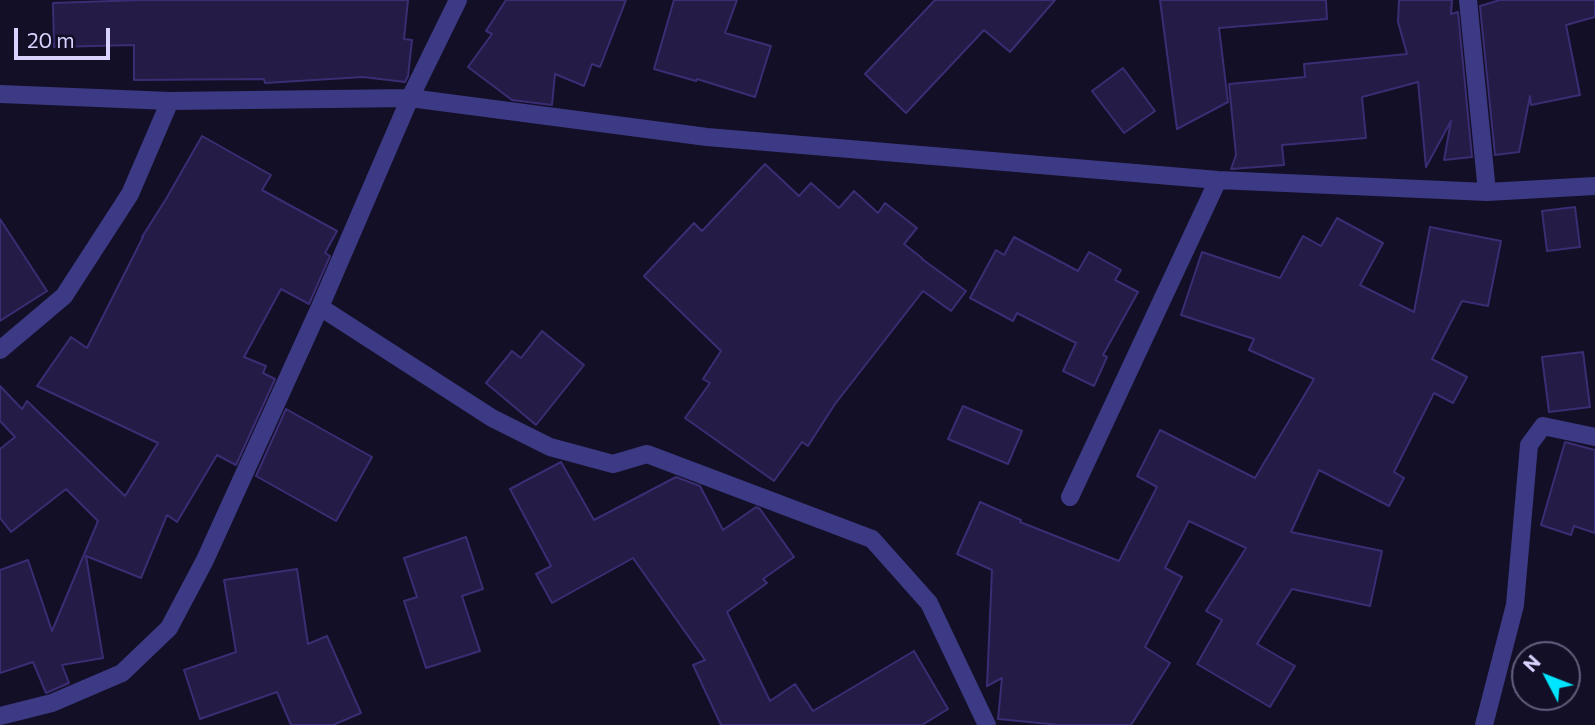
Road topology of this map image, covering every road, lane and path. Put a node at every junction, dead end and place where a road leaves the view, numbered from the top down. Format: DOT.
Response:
graph roads {
  1 [pos="457,0"];
  2 [pos="1468,0"];
  3 [pos="0,94"];
  4 [pos="410,98"];
  5 [pos="170,101"];
  6 [pos="1218,180"];
  7 [pos="1595,186"];
  8 [pos="1487,192"];
  9 [pos="320,307"];
  10 [pos="0,350"];
  11 [pos="1595,437"];
  12 [pos="1070,497"];
  13 [pos="3,719"];
  14 [pos="987,725"];
  15 [pos="1483,725"];
  1 -- 4 [label="street"];
  2 -- 8 [label="street"];
  3 -- 5 [label="street"];
  4 -- 5 [label="street"];
  4 -- 6 [label="street"];
  4 -- 9 [label="street"];
  5 -- 10 [label="street"];
  6 -- 8 [label="street"];
  6 -- 12 [label="street"];
  7 -- 8 [label="street"];
  9 -- 13 [label="street"];
  9 -- 14 [label="street"];
  11 -- 15 [label="street"];
}
